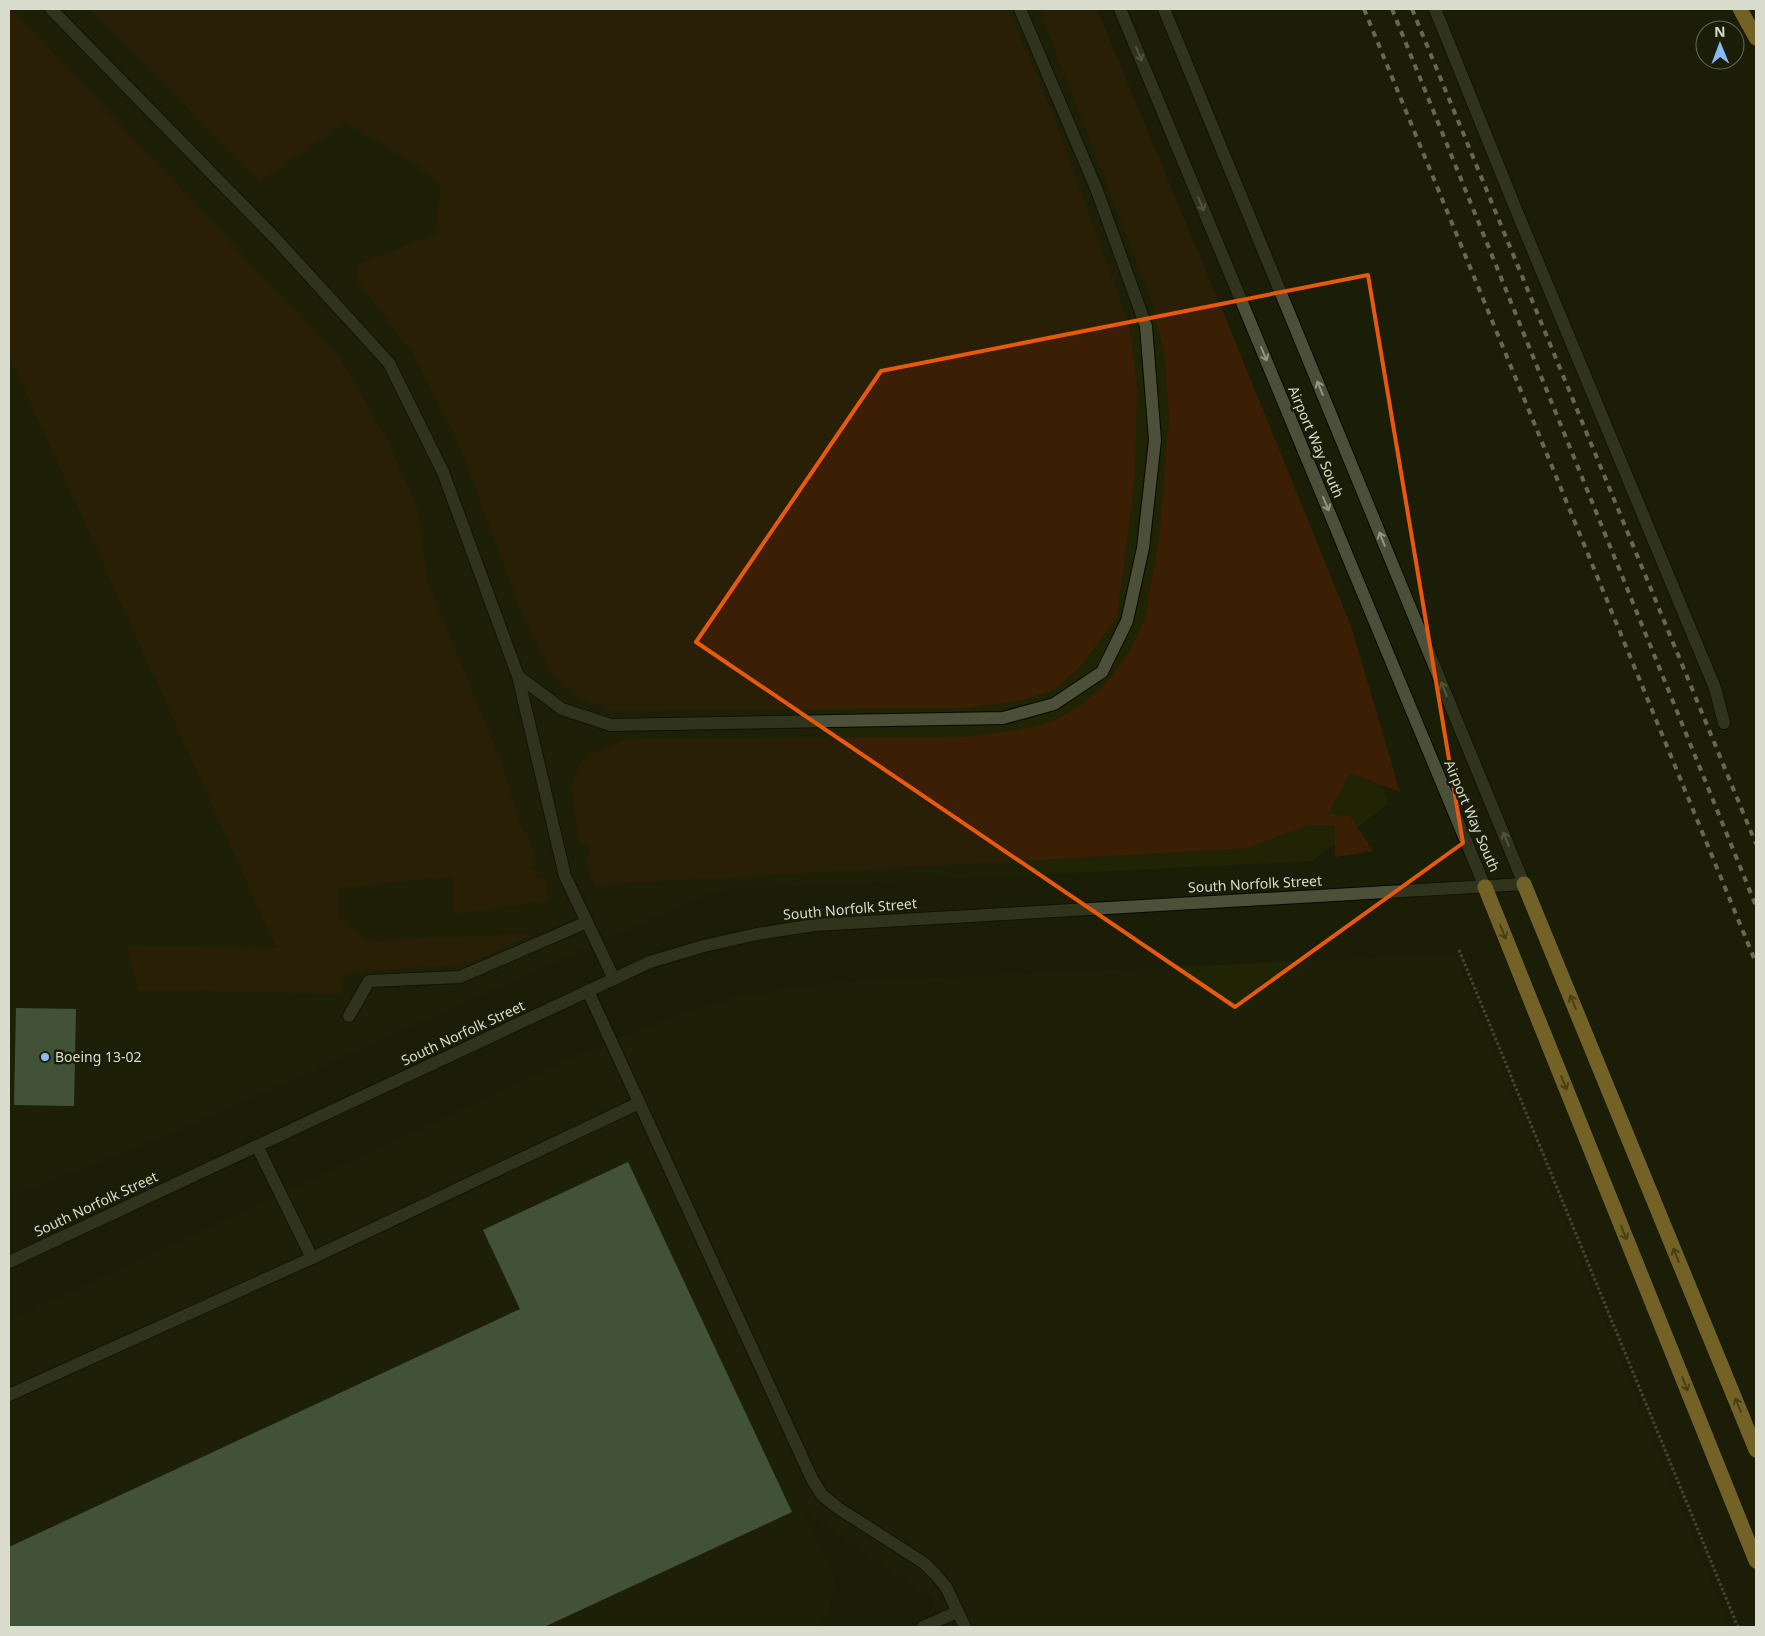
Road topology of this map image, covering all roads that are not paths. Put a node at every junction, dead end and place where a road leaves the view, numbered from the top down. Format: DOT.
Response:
graph roads {
  1 [pos="51,9"];
  2 [pos="1020,9"];
  3 [pos="1120,9"];
  4 [pos="1164,9"];
  5 [pos="1435,9"];
  6 [pos="1740,9"];
  7 [pos="1756,38"];
  8 [pos="518,676"];
  9 [pos="1724,723"];
  10 [pos="1524,884"];
  11 [pos="1485,887"];
  12 [pos="587,922"];
  13 [pos="614,979"];
  14 [pos="588,991"];
  15 [pos="349,1016"];
  16 [pos="639,1103"];
  17 [pos="257,1146"];
  18 [pos="312,1258"];
  19 [pos="9,1262"];
  20 [pos="9,1396"];
  21 [pos="1756,1450"];
  22 [pos="1756,1561"];
  23 [pos="958,1612"];
  24 [pos="923,1627"];
  25 [pos="964,1627"];
  1 -- 8 [label="main road"];
  2 -- 8 [label="main road"];
  3 -- 11 [label="main road, Airport Way South, one-way"];
  10 -- 4 [label="main road, Airport Way South, one-way"];
  5 -- 9 [label="main road"];
  6 -- 7 [label="highway"];
  8 -- 12 [label="main road"];
  10 -- 11 [label="main road, South Norfolk Street"];
  21 -- 10 [label="highway, one-way"];
  11 -- 13 [label="main road, South Norfolk Street"];
  11 -- 22 [label="highway, one-way"];
  12 -- 13 [label="main road"];
  12 -- 15 [label="main road"];
  13 -- 14 [label="main road, South Norfolk Street"];
  14 -- 16 [label="main road"];
  14 -- 17 [label="main road, South Norfolk Street"];
  16 -- 18 [label="main road"];
  16 -- 23 [label="main road"];
  17 -- 18 [label="main road"];
  17 -- 19 [label="main road, South Norfolk Street"];
  18 -- 20 [label="main road"];
  23 -- 24 [label="main road"];
  23 -- 25 [label="main road"];
}
